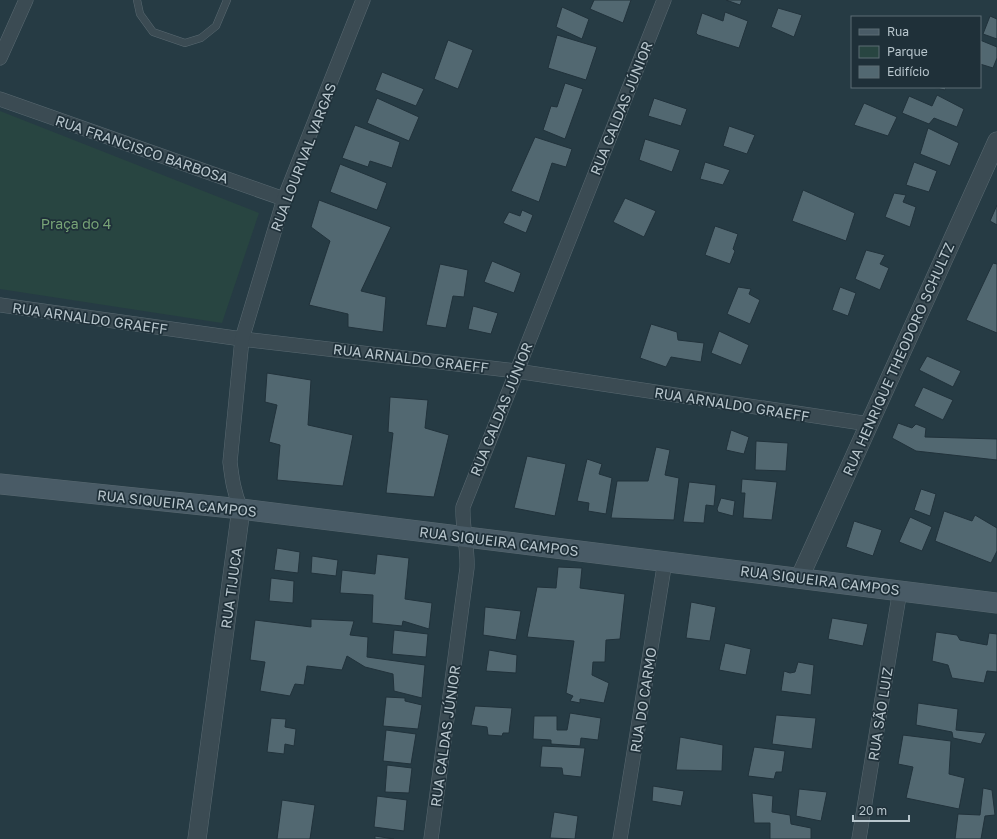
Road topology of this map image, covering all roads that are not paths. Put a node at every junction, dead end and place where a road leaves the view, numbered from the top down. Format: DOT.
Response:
graph roads {
  1 [pos="26,0"];
  2 [pos="137,0"];
  3 [pos="227,0"];
  4 [pos="363,0"];
  5 [pos="664,0"];
  6 [pos="0,58"];
  7 [pos="0,99"];
  8 [pos="997,141"];
  9 [pos="284,199"];
  10 [pos="0,305"];
  11 [pos="242,338"];
  12 [pos="516,371"];
  13 [pos="869,424"];
  14 [pos="0,484"];
  15 [pos="241,509"];
  16 [pos="466,538"];
  17 [pos="666,561"];
  18 [pos="800,578"];
  19 [pos="900,590"];
  20 [pos="997,602"];
  21 [pos="198,839"];
  22 [pos="431,839"];
  23 [pos="620,839"];
  24 [pos="859,839"];
  1 -- 6 [label="street"];
  2 -- 3 [label="lane"];
  4 -- 9 [label="street, RUA LOURIVAL VARGAS"];
  5 -- 12 [label="street, RUA CALDAS JÚNIOR"];
  7 -- 9 [label="street, RUA FRANCISCO BARBOSA"];
  8 -- 13 [label="street, RUA HENRIQUE THEODORO SCHULTZ"];
  9 -- 11 [label="street, RUA LOURIVAL VARGAS"];
  10 -- 11 [label="street, RUA ARNALDO GRAEFF"];
  11 -- 12 [label="street, RUA ARNALDO GRAEFF"];
  11 -- 15 [label="street, RUA TIJUCA"];
  12 -- 13 [label="street, RUA ARNALDO GRAEFF"];
  12 -- 16 [label="street, RUA CALDAS JÚNIOR"];
  13 -- 18 [label="street, RUA HENRIQUE THEODORO SCHULTZ"];
  14 -- 15 [label="main road, RUA SIQUEIRA CAMPOS"];
  15 -- 16 [label="main road, RUA SIQUEIRA CAMPOS"];
  15 -- 21 [label="street, RUA TIJUCA"];
  16 -- 17 [label="main road, RUA SIQUEIRA CAMPOS"];
  16 -- 22 [label="street, RUA CALDAS JÚNIOR"];
  17 -- 18 [label="main road, RUA SIQUEIRA CAMPOS"];
  17 -- 23 [label="street, RUA DO CARMO"];
  18 -- 19 [label="main road, RUA SIQUEIRA CAMPOS"];
  19 -- 20 [label="main road, RUA SIQUEIRA CAMPOS"];
  19 -- 24 [label="street, RUA SÃO LUIZ"];
}
